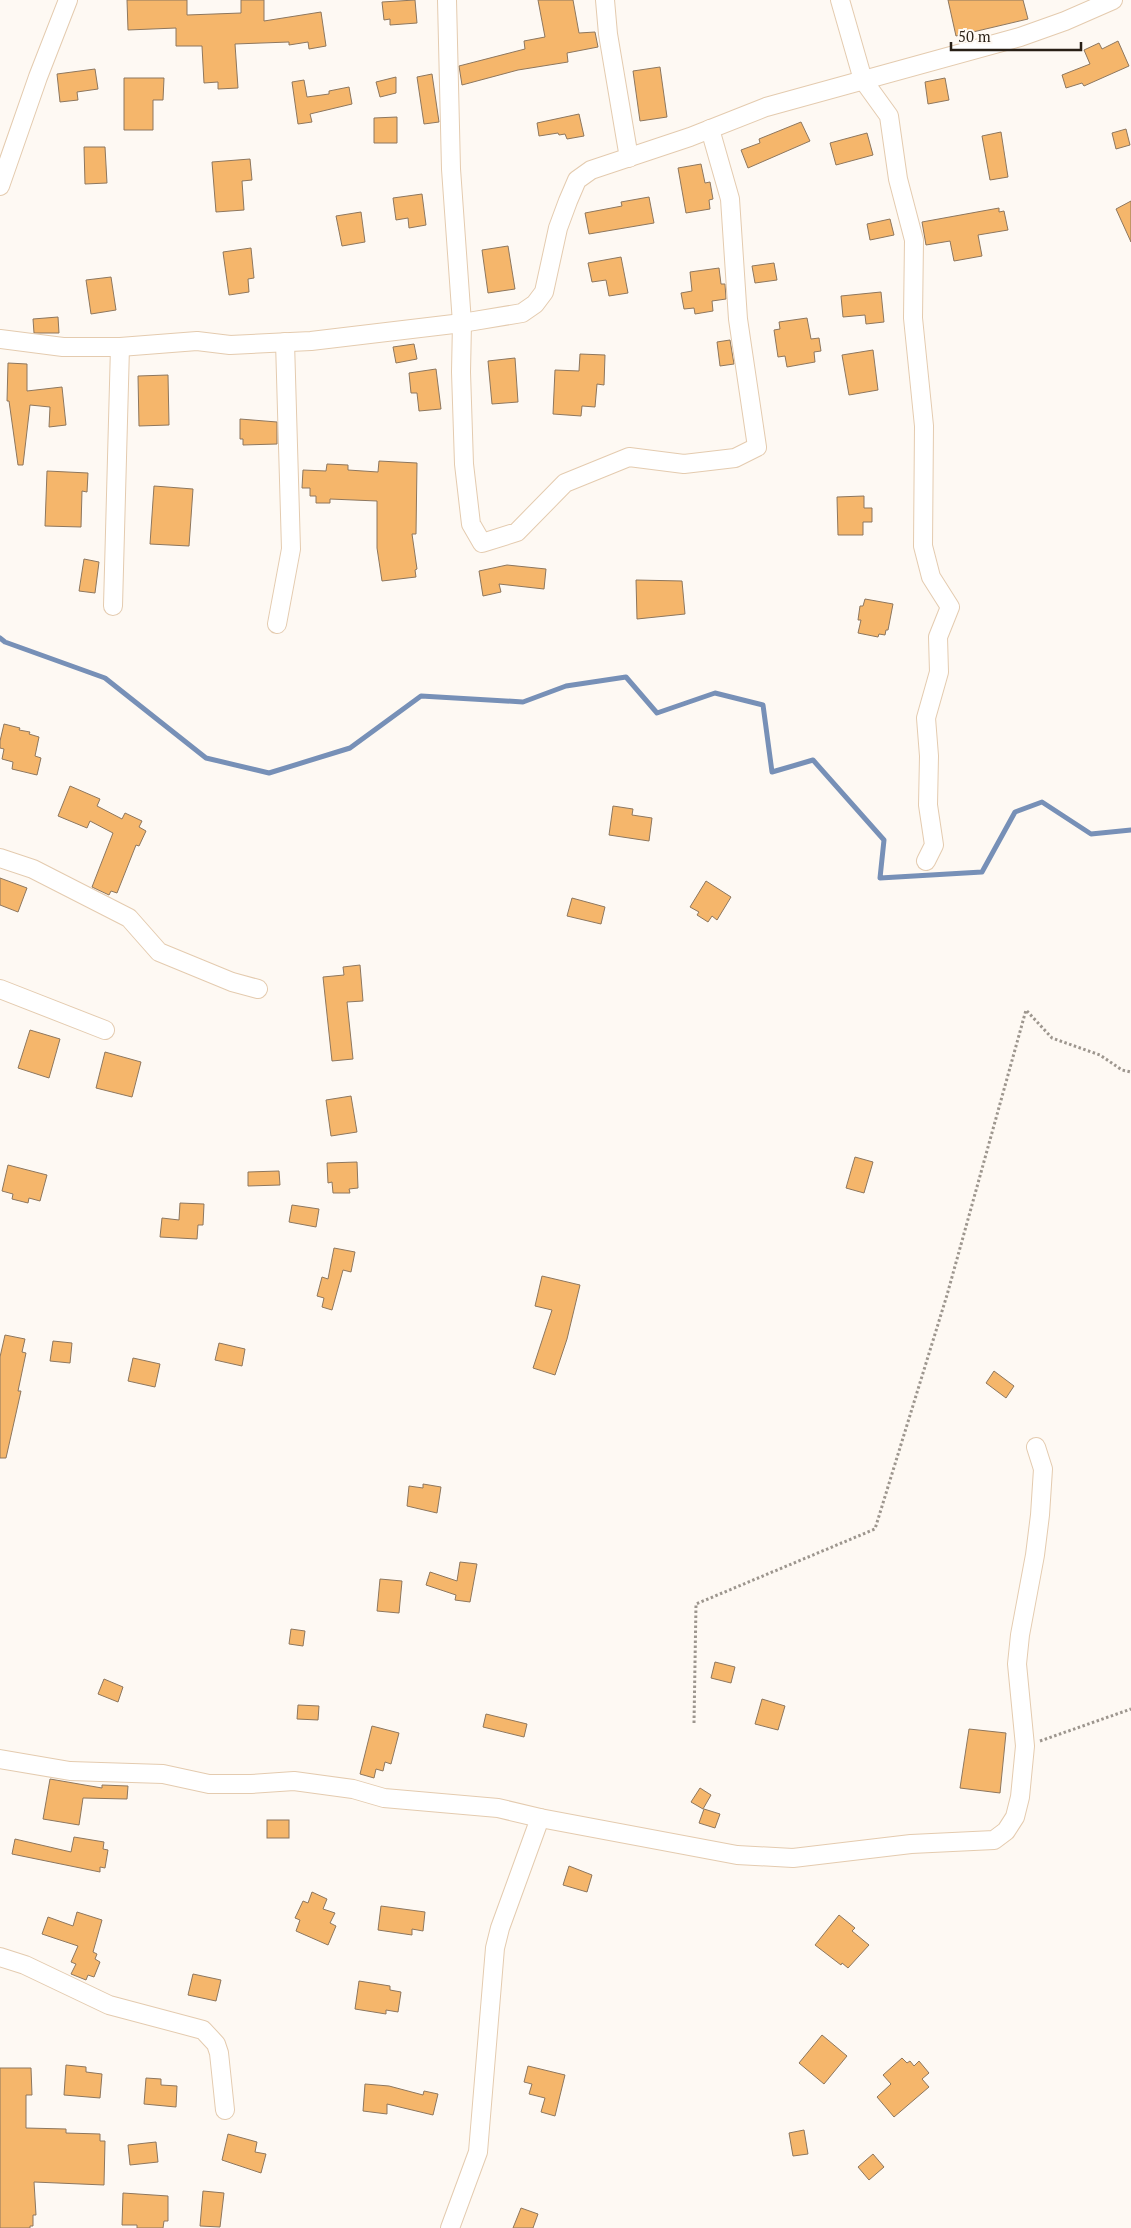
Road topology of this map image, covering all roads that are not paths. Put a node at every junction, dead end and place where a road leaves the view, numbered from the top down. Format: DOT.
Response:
graph roads {
  1 [pos="68,0"];
  2 [pos="446,0"];
  3 [pos="605,0"];
  4 [pos="840,0"];
  5 [pos="1113,0"];
  6 [pos="862,80"];
  7 [pos="710,129"];
  8 [pos="629,158"];
  9 [pos="0,186"];
  10 [pos="462,323"];
  11 [pos="0,339"];
  12 [pos="285,342"];
  13 [pos="120,348"];
  14 [pos="113,606"];
  15 [pos="277,624"];
  16 [pos="0,858"];
  17 [pos="926,861"];
  18 [pos="0,989"];
  19 [pos="258,989"];
  20 [pos="105,1030"];
  21 [pos="1036,1447"];
  22 [pos="0,1760"];
  23 [pos="540,1818"];
  24 [pos="0,1957"];
  25 [pos="226,2110"];
  26 [pos="450,2228"];
  1 -- 9 [label="street"];
  2 -- 10 [label="street"];
  3 -- 8 [label="street"];
  4 -- 6 [label="street"];
  5 -- 6 [label="street"];
  6 -- 7 [label="street"];
  6 -- 17 [label="street"];
  7 -- 8 [label="street"];
  7 -- 10 [label="street"];
  8 -- 10 [label="street"];
  10 -- 12 [label="street"];
  11 -- 13 [label="street"];
  12 -- 13 [label="street"];
  12 -- 15 [label="street"];
  13 -- 14 [label="street"];
  16 -- 19 [label="street"];
  18 -- 20 [label="street"];
  21 -- 23 [label="street"];
  22 -- 23 [label="street"];
  23 -- 26 [label="street"];
  24 -- 25 [label="street"];
}
